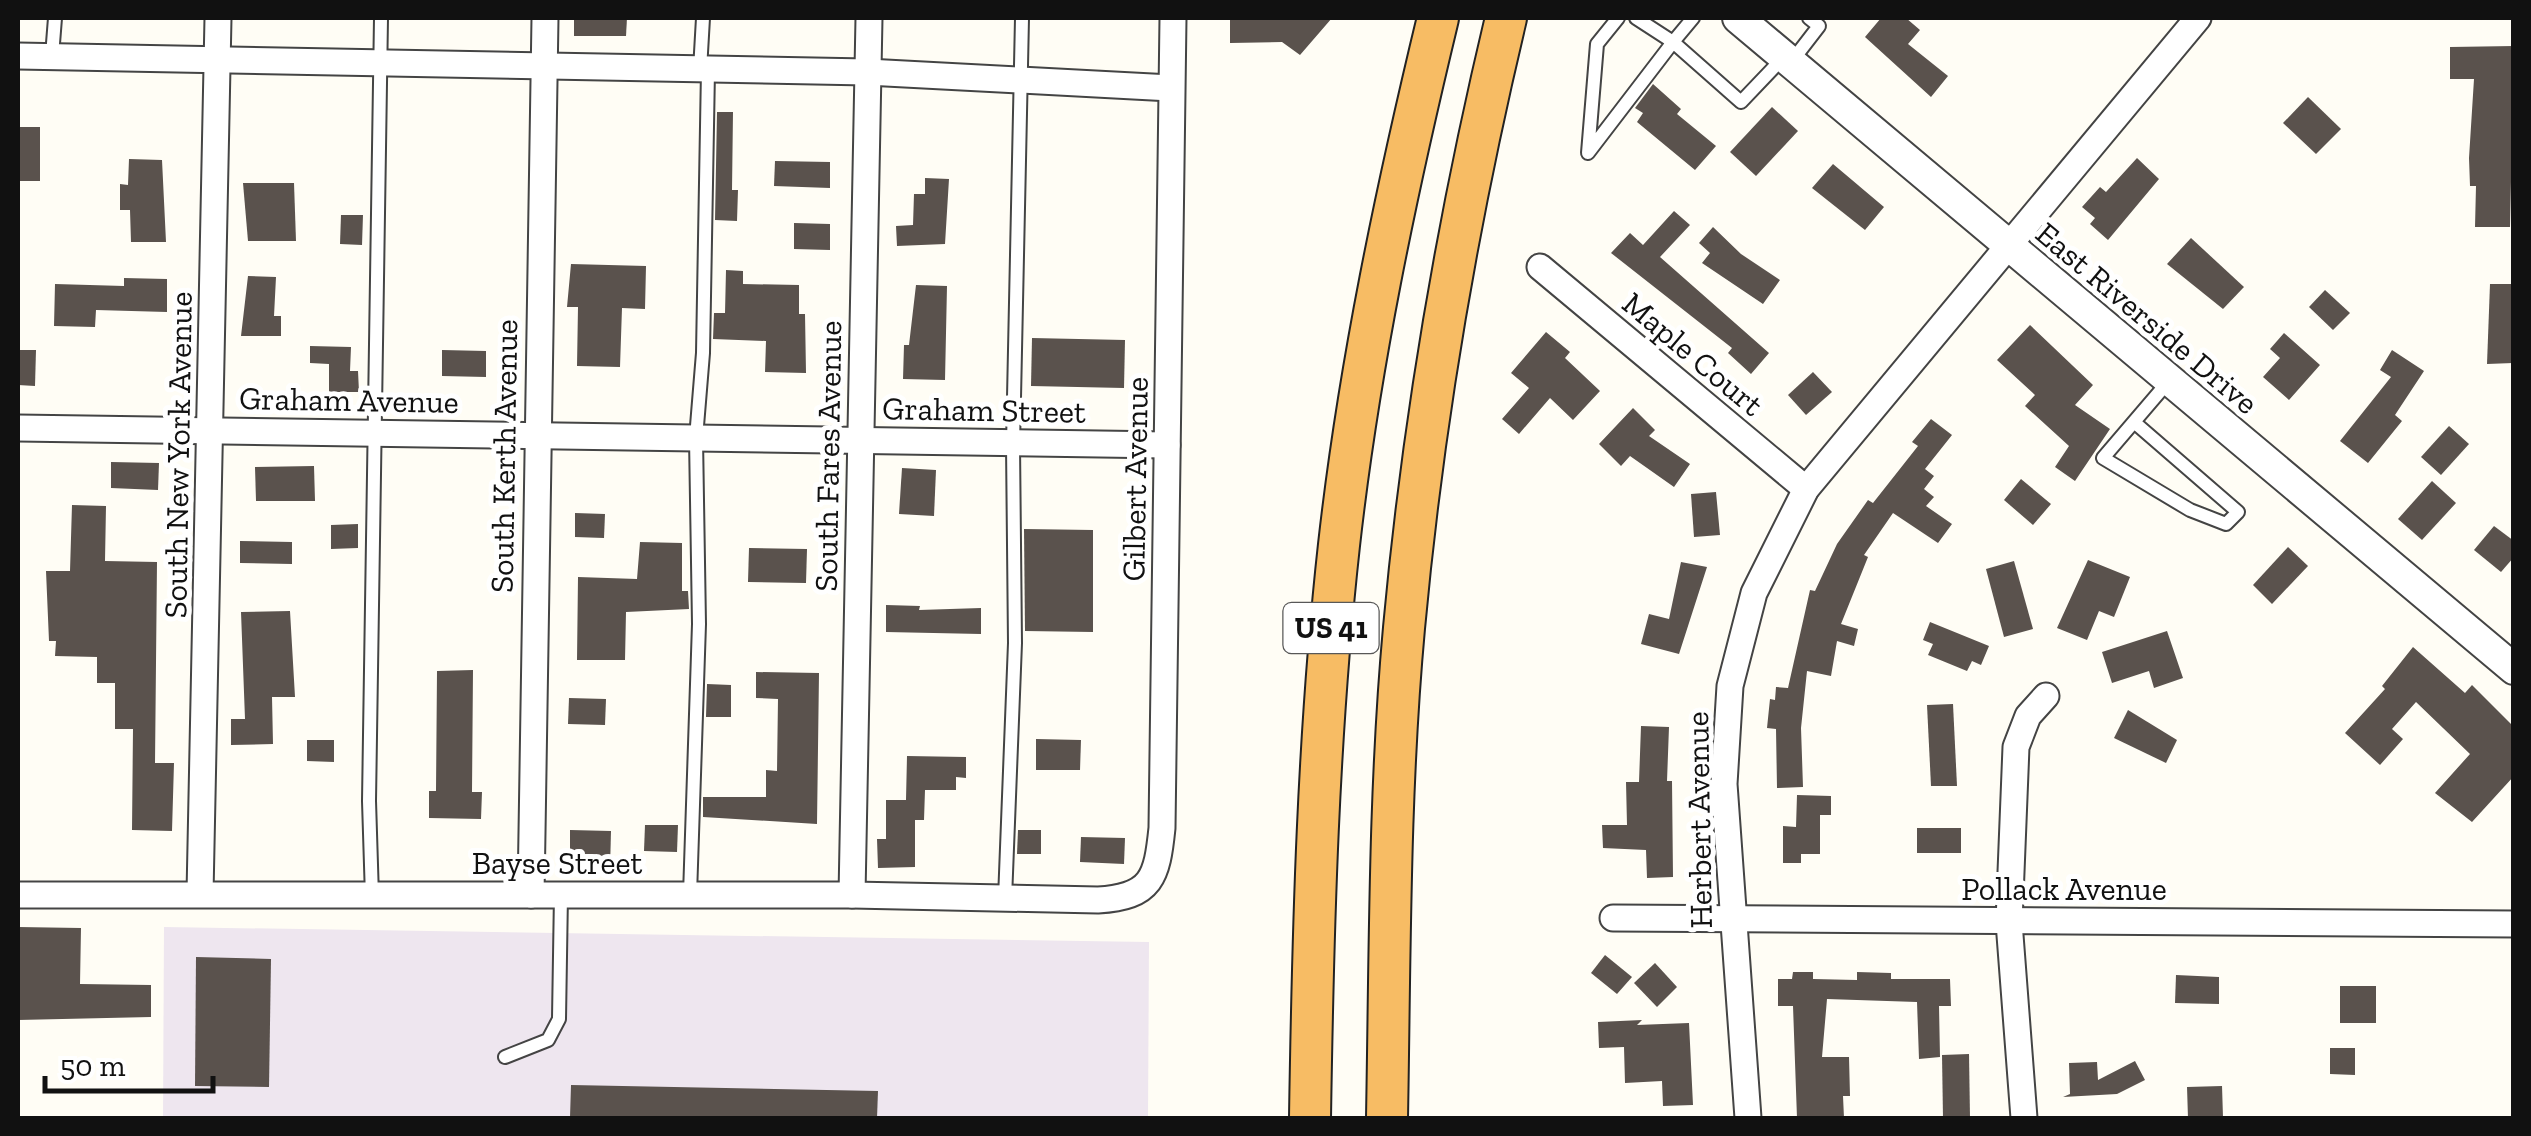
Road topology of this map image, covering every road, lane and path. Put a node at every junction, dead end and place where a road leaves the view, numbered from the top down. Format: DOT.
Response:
graph roads {
  1 [pos="56,18"];
  2 [pos="218,18"];
  3 [pos="382,18"];
  4 [pos="545,18"];
  5 [pos="703,18"];
  6 [pos="869,18"];
  7 [pos="1022,18"];
  8 [pos="1173,18"];
  9 [pos="1438,18"];
  10 [pos="1506,18"];
  11 [pos="1514,18"];
  12 [pos="1618,18"];
  13 [pos="1636,18"];
  14 [pos="1692,18"];
  15 [pos="1738,18"];
  16 [pos="1810,18"];
  17 [pos="2198,18"];
  18 [pos="1673,42"];
  19 [pos="18,56"];
  20 [pos="52,56"];
  21 [pos="1788,60"];
  22 [pos="217,61"];
  23 [pos="382,64"];
  24 [pos="544,67"];
  25 [pos="704,70"];
  26 [pos="867,72"];
  27 [pos="1491,81"];
  28 [pos="1017,82"];
  29 [pos="1171,88"];
  30 [pos="2006,247"];
  31 [pos="1540,268"];
  32 [pos="2168,382"];
  33 [pos="2134,422"];
  34 [pos="18,428"];
  35 [pos="209,430"];
  36 [pos="378,432"];
  37 [pos="536,436"];
  38 [pos="696,438"];
  39 [pos="859,440"];
  40 [pos="1013,445"];
  41 [pos="1167,445"];
  42 [pos="1806,489"];
  43 [pos="2514,669"];
  44 [pos="2046,696"];
  45 [pos="200,894"];
  46 [pos="561,894"];
  47 [pos="531,895"];
  48 [pos="690,895"];
  49 [pos="852,895"];
  50 [pos="18,896"];
  51 [pos="372,897"];
  52 [pos="1005,899"];
  53 [pos="1098,900"];
  54 [pos="1614,918"];
  55 [pos="1732,921"];
  56 [pos="2009,922"];
  57 [pos="2514,924"];
  58 [pos="505,1057"];
  59 [pos="1310,1118"];
  60 [pos="1387,1118"];
  61 [pos="1748,1118"];
  62 [pos="2024,1118"];
  1 -- 20 [label="lane"];
  2 -- 22 [label="street, South New York Avenue"];
  3 -- 23 [label="lane"];
  4 -- 24 [label="street, South Kerth Avenue"];
  5 -- 25 [label="lane"];
  6 -- 26 [label="street, South Fares Avenue"];
  7 -- 28 [label="lane"];
  8 -- 29 [label="street, Gilbert Avenue"];
  9 -- 59 [label="highway, US 41"];
  10 -- 27 [label="highway, US 41"];
  11 -- 27 [label="highway"];
  12 -- 18 [label="lane"];
  13 -- 18 [label="lane"];
  14 -- 18 [label="lane"];
  15 -- 21 [label="street, East Riverside Drive"];
  16 -- 21 [label="lane"];
  17 -- 30 [label="street, Herbert Avenue"];
  18 -- 21 [label="lane"];
  19 -- 20 [label="street"];
  20 -- 22 [label="street"];
  21 -- 30 [label="street, East Riverside Drive"];
  22 -- 23 [label="street"];
  22 -- 35 [label="street, South New York Avenue"];
  23 -- 24 [label="street"];
  23 -- 36 [label="lane"];
  24 -- 25 [label="street"];
  24 -- 37 [label="street, South Kerth Avenue"];
  25 -- 26 [label="street"];
  25 -- 38 [label="lane"];
  26 -- 28 [label="street"];
  26 -- 39 [label="street, South Fares Avenue"];
  27 -- 60 [label="highway, US 41"];
  28 -- 29 [label="street"];
  28 -- 40 [label="lane"];
  29 -- 41 [label="street, Gilbert Avenue"];
  30 -- 32 [label="street, East Riverside Drive"];
  30 -- 42 [label="street, Herbert Avenue"];
  31 -- 42 [label="street, Maple Court"];
  32 -- 33 [label="lane"];
  32 -- 43 [label="street, East Riverside Drive"];
  33 -- 33 [label="lane"];
  34 -- 35 [label="street, Graham Avenue"];
  35 -- 36 [label="street, Graham Avenue"];
  35 -- 45 [label="street, South New York Avenue"];
  36 -- 37 [label="street, Graham Avenue"];
  36 -- 51 [label="lane"];
  37 -- 38 [label="street, Graham Avenue"];
  37 -- 47 [label="street, South Kerth Avenue"];
  38 -- 39 [label="street, Graham Avenue"];
  38 -- 48 [label="lane"];
  39 -- 40 [label="street, Graham Street"];
  39 -- 49 [label="street, South Fares Avenue"];
  40 -- 41 [label="street, Graham Street"];
  40 -- 52 [label="lane"];
  41 -- 53 [label="street, Gilbert Avenue"];
  42 -- 55 [label="street, Herbert Avenue"];
  44 -- 56 [label="street"];
  45 -- 50 [label="street, Bayse Street"];
  45 -- 51 [label="street, Bayse Street"];
  46 -- 47 [label="street, Bayse Street"];
  46 -- 48 [label="street, Bayse Street"];
  46 -- 58 [label="lane"];
  47 -- 51 [label="street, Bayse Street"];
  48 -- 49 [label="street, Bayse Street"];
  49 -- 52 [label="street, Bayse Street"];
  52 -- 53 [label="street, Bayse Street"];
  54 -- 55 [label="street, Pollack Avenue"];
  55 -- 56 [label="street, Pollack Avenue"];
  55 -- 61 [label="street, Herbert Avenue"];
  56 -- 57 [label="street, Pollack Avenue"];
  56 -- 62 [label="street"];
}
